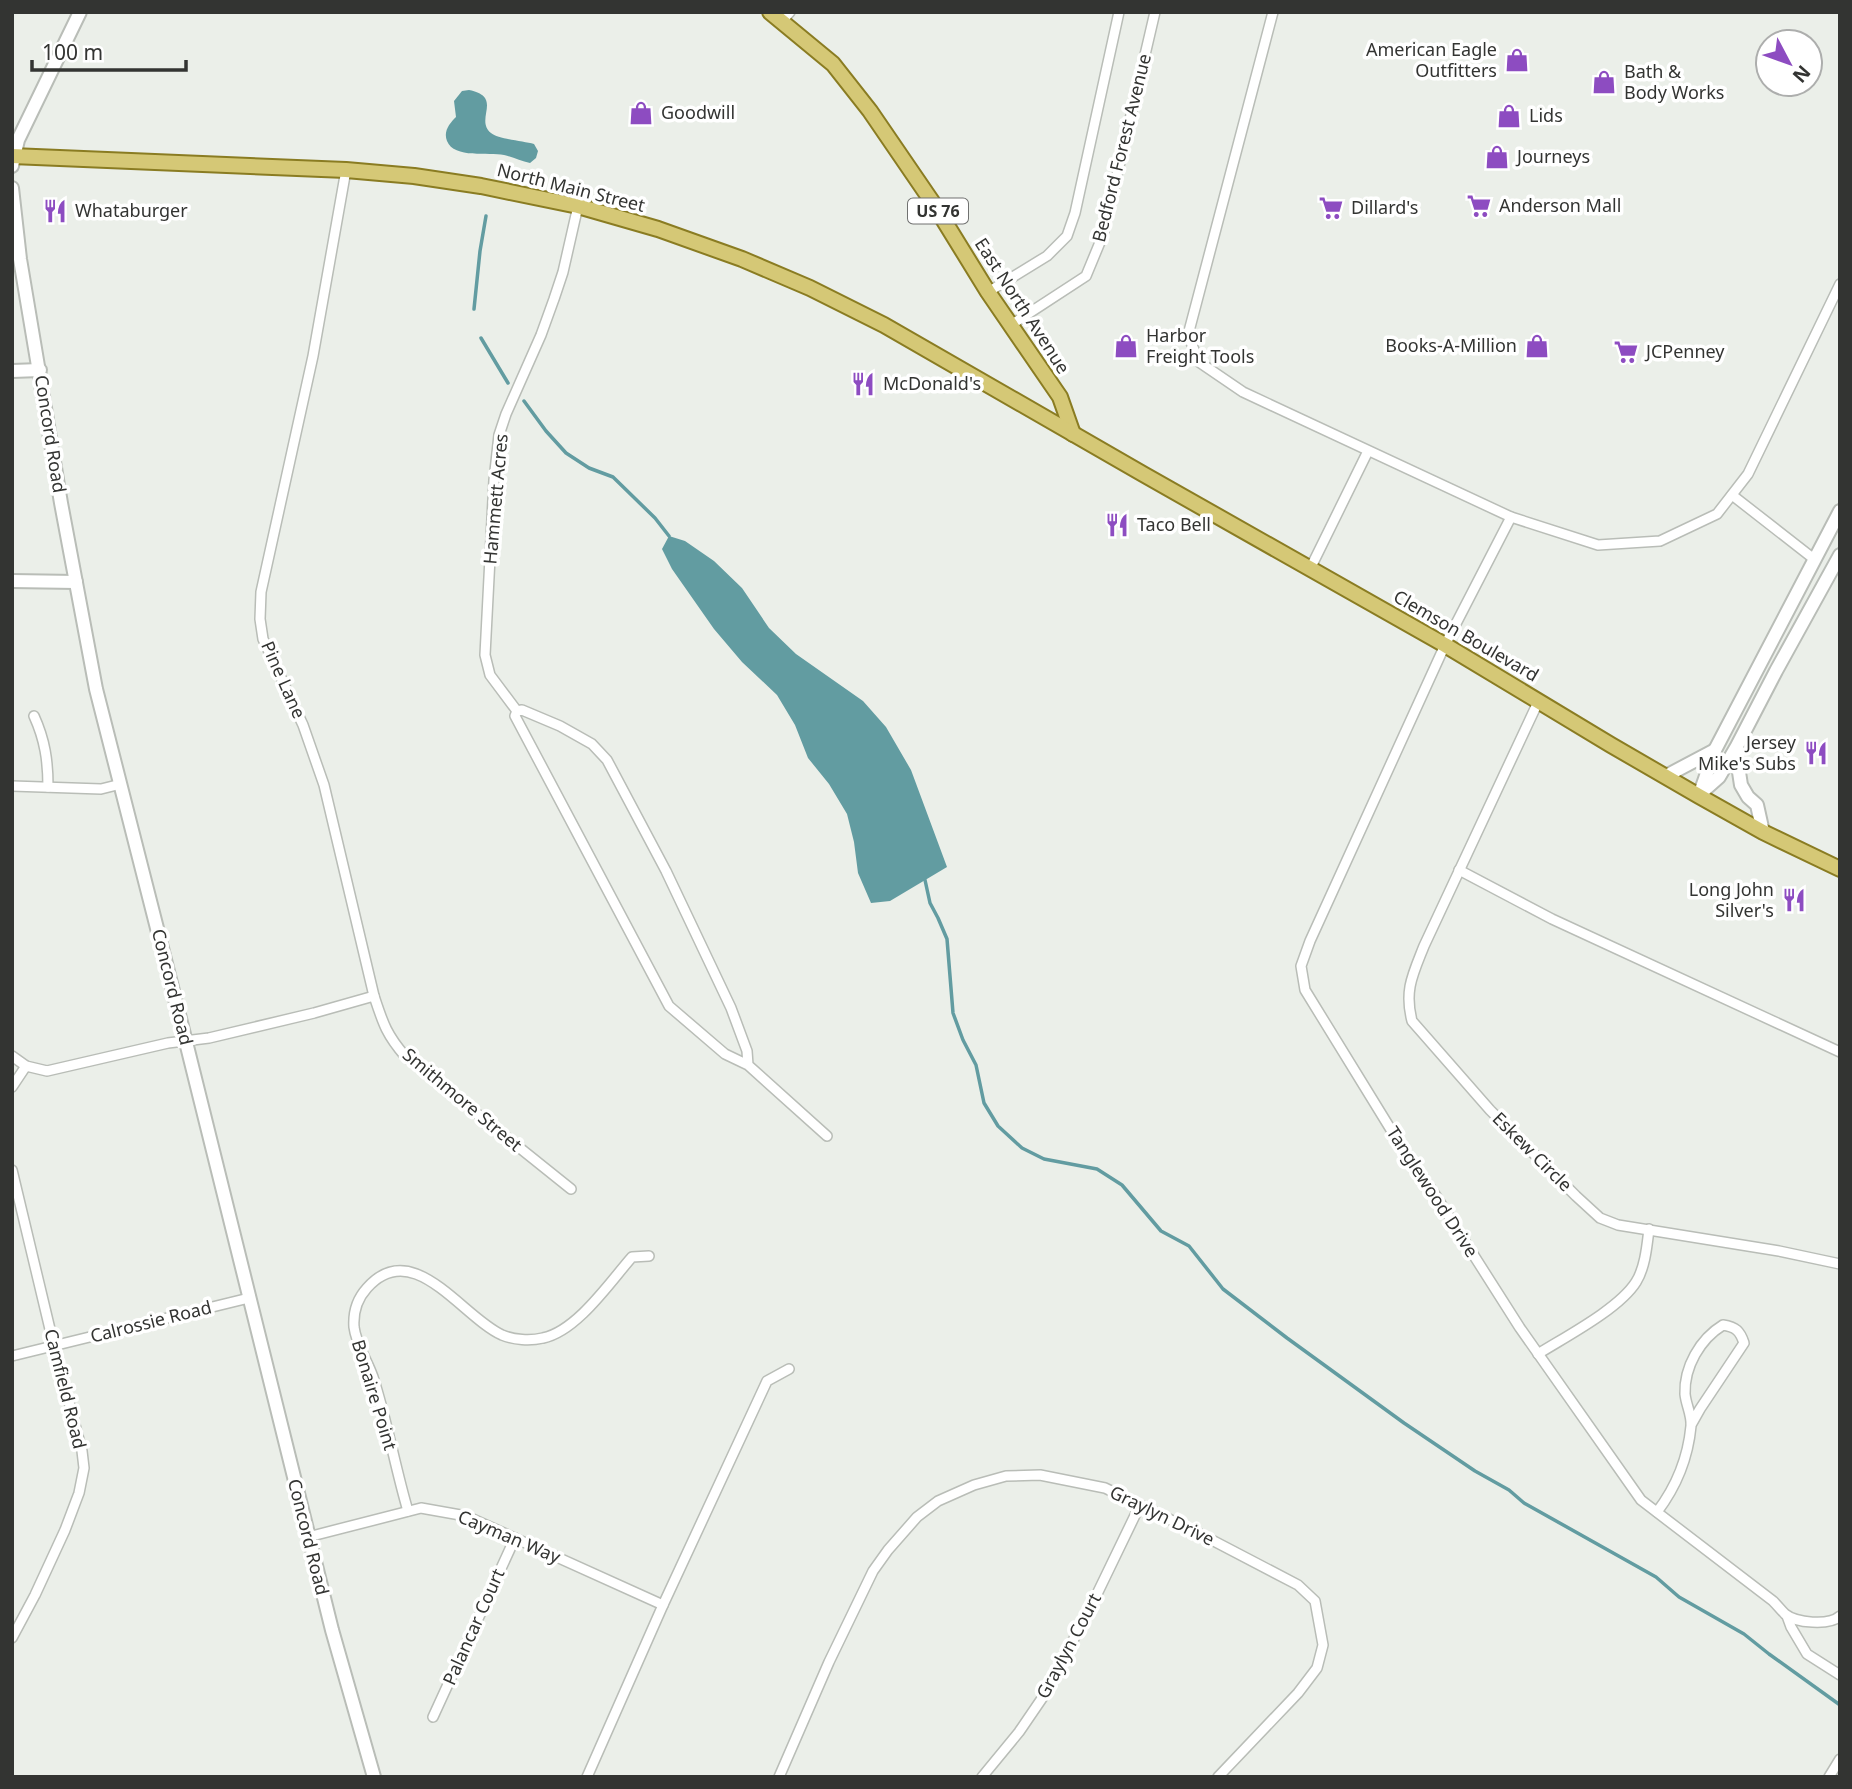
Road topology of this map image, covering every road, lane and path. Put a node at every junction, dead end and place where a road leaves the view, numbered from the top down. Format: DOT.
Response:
graph roads {
  1 [pos="80,12"];
  2 [pos="1119,12"];
  3 [pos="1155,12"];
  4 [pos="1273,12"];
  5 [pos="781,15"];
  6 [pos="13,159"];
  7 [pos="346,170"];
  8 [pos="12,188"];
  9 [pos="578,206"];
  10 [pos="1840,284"];
  11 [pos="988,292"];
  12 [pos="1011,325"];
  13 [pos="40,370"];
  14 [pos="12,371"];
  15 [pos="1073,434"];
  16 [pos="1368,451"];
  17 [pos="1732,495"];
  18 [pos="1840,511"];
  19 [pos="1511,517"];
  20 [pos="1840,555"];
  21 [pos="1814,559"];
  22 [pos="1310,569"];
  23 [pos="12,581"];
  24 [pos="76,582"];
  25 [pos="1445,645"];
  26 [pos="1539,701"];
  27 [pos="517,711"];
  28 [pos="34,716"];
  29 [pos="1737,746"];
  30 [pos="1715,750"];
  31 [pos="1666,776"];
  32 [pos="121,784"];
  33 [pos="12,786"];
  34 [pos="48,787"];
  35 [pos="1699,796"];
  36 [pos="1763,832"];
  37 [pos="1840,869"];
  38 [pos="1459,870"];
  39 [pos="374,996"];
  40 [pos="186,1042"];
  41 [pos="1840,1052"];
  42 [pos="12,1056"];
  43 [pos="748,1065"];
  44 [pos="26,1066"];
  45 [pos="12,1087"];
  46 [pos="827,1136"];
  47 [pos="12,1170"];
  48 [pos="571,1189"];
  49 [pos="1649,1229"];
  50 [pos="649,1256"];
  51 [pos="1840,1264"];
  52 [pos="249,1298"];
  53 [pos="54,1346"];
  54 [pos="1538,1354"];
  55 [pos="12,1356"];
  56 [pos="789,1369"];
  57 [pos="1691,1425"];
  58 [pos="1140,1505"];
  59 [pos="408,1511"];
  60 [pos="1657,1513"];
  61 [pos="308,1537"];
  62 [pos="515,1538"];
  63 [pos="663,1605"];
  64 [pos="1787,1616"];
  65 [pos="1840,1616"];
  66 [pos="12,1638"];
  67 [pos="1840,1675"];
  68 [pos="433,1717"];
  69 [pos="1840,1759"];
  70 [pos="374,1777"];
  71 [pos="587,1777"];
  72 [pos="779,1777"];
  73 [pos="982,1777"];
  74 [pos="1218,1777"];
  75 [pos="1829,1777"];
  1 -- 6 [label="street"];
  2 -- 11 [label="street, Bedford Forest Avenue"];
  3 -- 12 [label="street, Bedford Forest Avenue"];
  4 -- 16 [label="street"];
  5 -- 11 [label="main road, East North Avenue / US 76"];
  6 -- 7 [label="main road, North Main Street"];
  7 -- 9 [label="main road, North Main Street"];
  7 -- 39 [label="street, Pine Lane"];
  8 -- 13 [label="street, Concord Road"];
  9 -- 15 [label="main road, North Main Street"];
  9 -- 27 [label="street, Hammett Acres"];
  10 -- 17 [label="street"];
  11 -- 12 [label="main road, East North Avenue / US 76"];
  12 -- 15 [label="main road, East North Avenue / US 76"];
  13 -- 14 [label="street"];
  13 -- 24 [label="street, Concord Road"];
  15 -- 22 [label="main road, Clemson Boulevard"];
  16 -- 19 [label="street"];
  16 -- 22 [label="street"];
  17 -- 19 [label="street"];
  17 -- 21 [label="street"];
  18 -- 21 [label="street"];
  19 -- 25 [label="street, Tanglewood Drive"];
  20 -- 29 [label="street"];
  21 -- 30 [label="street"];
  22 -- 25 [label="main road, Clemson Boulevard"];
  23 -- 24 [label="street"];
  24 -- 32 [label="street, Concord Road"];
  25 -- 26 [label="main road, Clemson Boulevard"];
  25 -- 54 [label="street, Tanglewood Drive"];
  26 -- 31 [label="main road, Clemson Boulevard"];
  26 -- 38 [label="street, Eskew Circle"];
  27 -- 43 [label="street, Hammett Acres"];
  27 -- 43 [label="street"];
  28 -- 34 [label="street"];
  29 -- 35 [label="street"];
  29 -- 36 [label="street"];
  30 -- 31 [label="street"];
  30 -- 35 [label="street"];
  31 -- 35 [label="main road, Clemson Boulevard"];
  32 -- 34 [label="street"];
  32 -- 40 [label="street, Concord Road"];
  33 -- 34 [label="street"];
  35 -- 36 [label="main road, Clemson Boulevard"];
  36 -- 37 [label="main road, Clemson Boulevard"];
  38 -- 41 [label="street"];
  38 -- 49 [label="street, Eskew Circle"];
  39 -- 40 [label="street"];
  39 -- 48 [label="street, Smithmore Street"];
  40 -- 44 [label="street"];
  40 -- 52 [label="street, Concord Road"];
  42 -- 44 [label="street"];
  43 -- 46 [label="street, Hammett Acres"];
  44 -- 45 [label="street"];
  47 -- 53 [label="street, Camfield Road"];
  49 -- 51 [label="street, Eskew Circle"];
  49 -- 54 [label="street"];
  50 -- 59 [label="street, Bonaire Point"];
  52 -- 53 [label="street, Calrossie Road"];
  52 -- 61 [label="street, Concord Road"];
  53 -- 55 [label="street, Calrossie Road"];
  53 -- 66 [label="street, Camfield Road"];
  54 -- 60 [label="street, Tanglewood Drive"];
  56 -- 63 [label="street"];
  57 -- 57 [label="street"];
  57 -- 60 [label="street"];
  58 -- 72 [label="street, Graylyn Drive"];
  58 -- 73 [label="street, Graylyn Court"];
  58 -- 74 [label="street, Graylyn Drive"];
  59 -- 61 [label="street, Cayman Way"];
  59 -- 62 [label="street, Cayman Way"];
  60 -- 64 [label="street, Tanglewood Drive"];
  61 -- 70 [label="street, Concord Road"];
  62 -- 63 [label="street, Cayman Way"];
  62 -- 68 [label="street, Palancar Court"];
  63 -- 71 [label="street"];
  64 -- 65 [label="street"];
  64 -- 67 [label="street"];
  69 -- 75 [label="street"];
}
